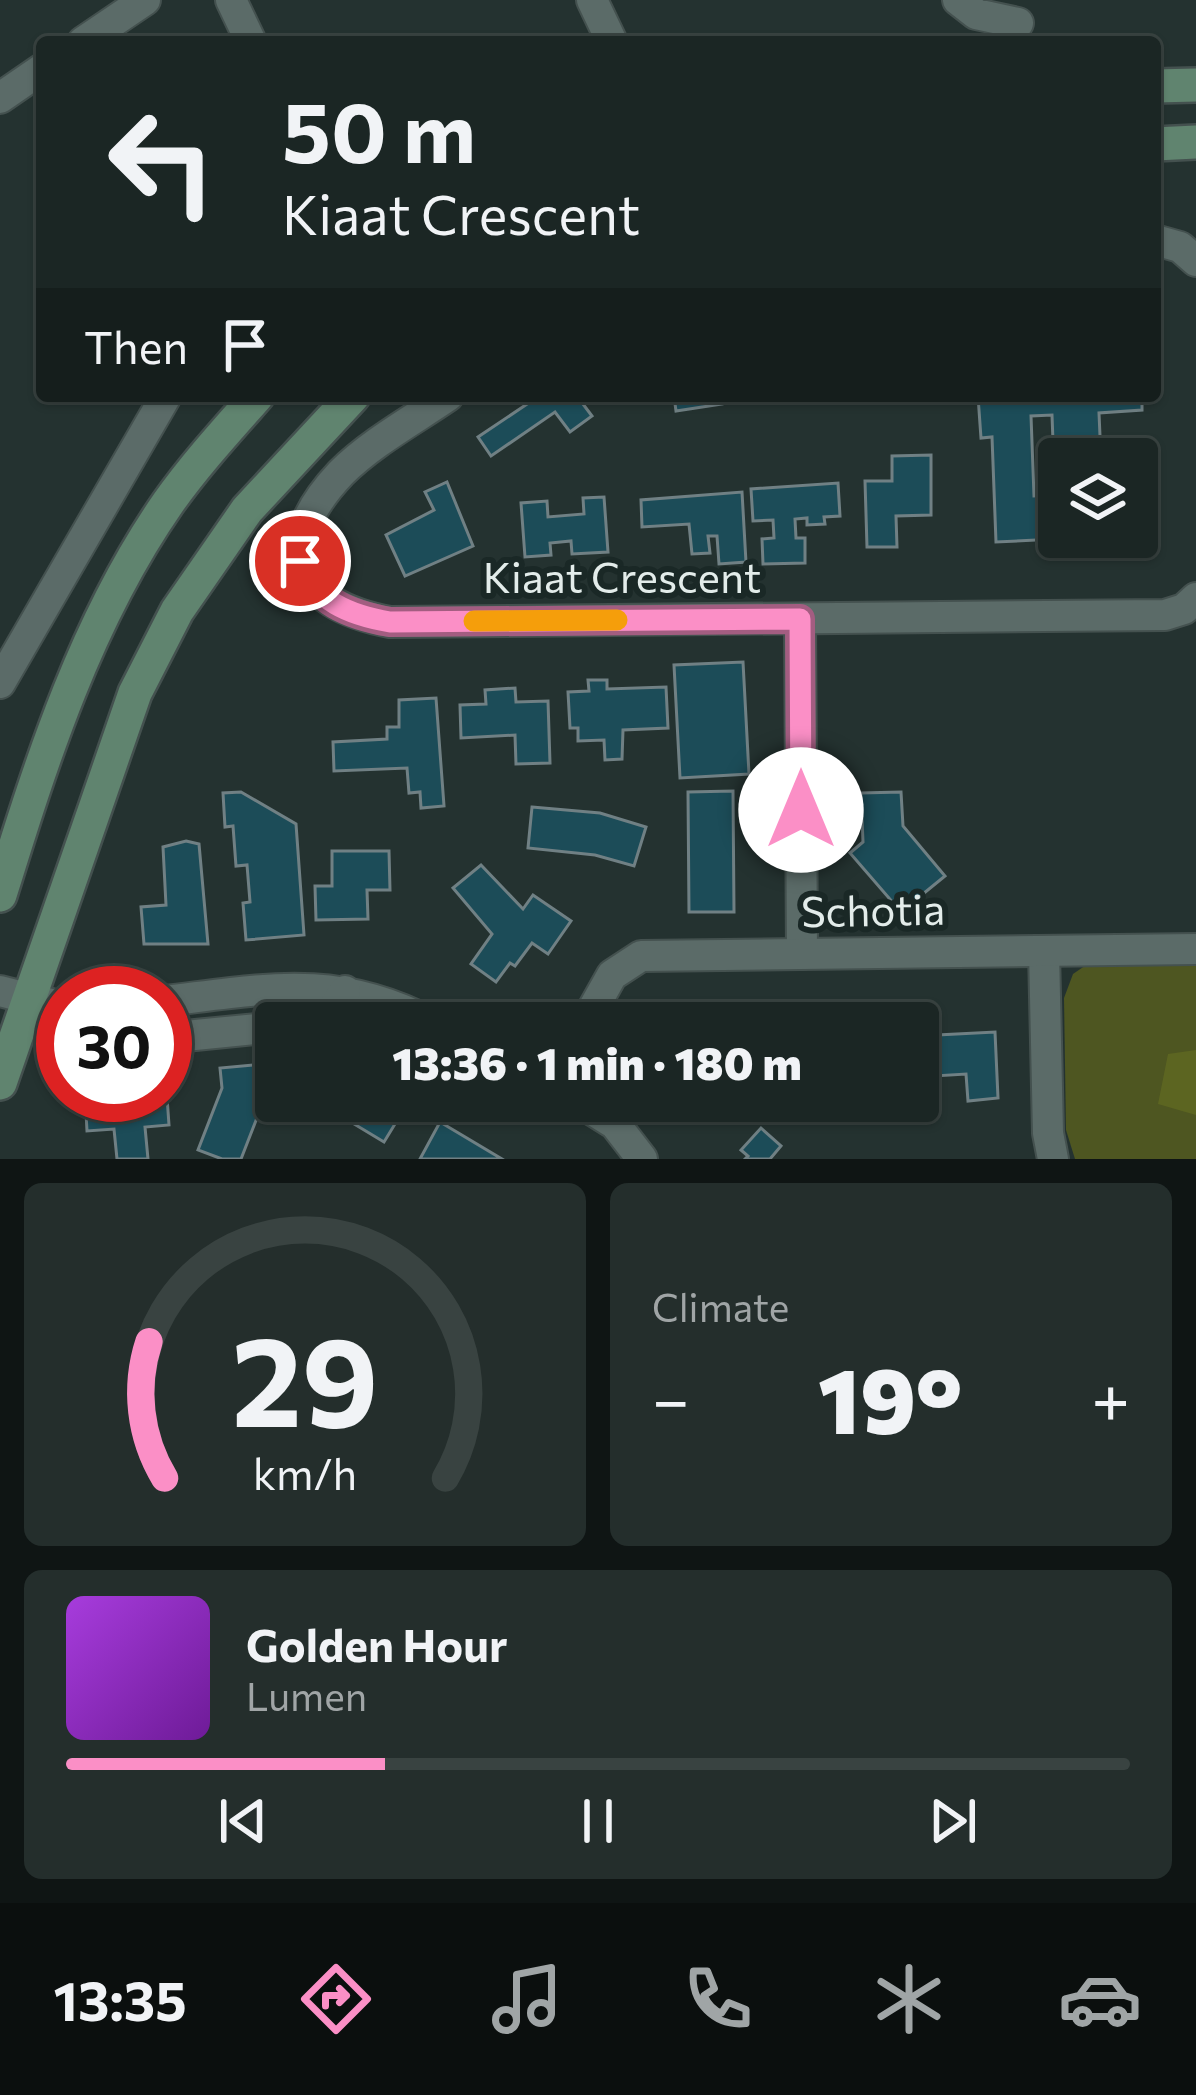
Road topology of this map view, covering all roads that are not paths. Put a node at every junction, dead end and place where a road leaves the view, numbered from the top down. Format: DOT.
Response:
graph roads {
  1 [pos="146,0"];
  2 [pos="231,0"];
  3 [pos="592,0"];
  4 [pos="958,0"];
  5 [pos="1018,23"];
  6 [pos="92,36"];
  7 [pos="248,36"];
  8 [pos="609,36"];
  9 [pos="36,73"];
  10 [pos="1196,85"];
  11 [pos="1161,86"];
  12 [pos="0,98"];
  13 [pos="1196,142"];
  14 [pos="1161,144"];
  15 [pos="1161,242"];
  16 [pos="1196,261"];
  17 [pos="163,402"];
  18 [pos="252,402"];
  19 [pos="347,402"];
  20 [pos="440,402"];
  21 [pos="1196,598"];
  22 [pos="800,619"];
  23 [pos="0,682"];
  24 [pos="0,895"];
  25 [pos="1196,949"];
  26 [pos="1043,951"];
  27 [pos="802,954"];
  28 [pos="344,992"];
  29 [pos="14,995"];
  30 [pos="192,998"];
  31 [pos="337,1002"];
  32 [pos="386,1002"];
  33 [pos="596,1002"];
  34 [pos="255,1029"];
  35 [pos="192,1035"];
  36 [pos="0,1083"];
  37 [pos="612,1122"];
  38 [pos="642,1159"];
  39 [pos="1053,1159"];
  1 -- 6 [label="street"];
  2 -- 7 [label="street"];
  3 -- 8 [label="street"];
  4 -- 5 [label="street"];
  9 -- 12 [label="street"];
  10 -- 11 [label="main road"];
  13 -- 14 [label="main road"];
  15 -- 16 [label="street"];
  17 -- 23 [label="street"];
  18 -- 24 [label="main road"];
  19 -- 29 [label="main road"];
  20 -- 22 [label="street, Kiaat Crescent"];
  21 -- 22 [label="street, Kiaat Crescent"];
  22 -- 27 [label="street"];
  25 -- 26 [label="street, Schotia"];
  26 -- 27 [label="street, Schotia"];
  26 -- 39 [label="street"];
  27 -- 33 [label="street, Schotia"];
  28 -- 30 [label="street"];
  28 -- 31 [label="street"];
  28 -- 32 [label="street"];
  29 -- 36 [label="main road"];
  34 -- 35 [label="street"];
  37 -- 38 [label="street"];
}
